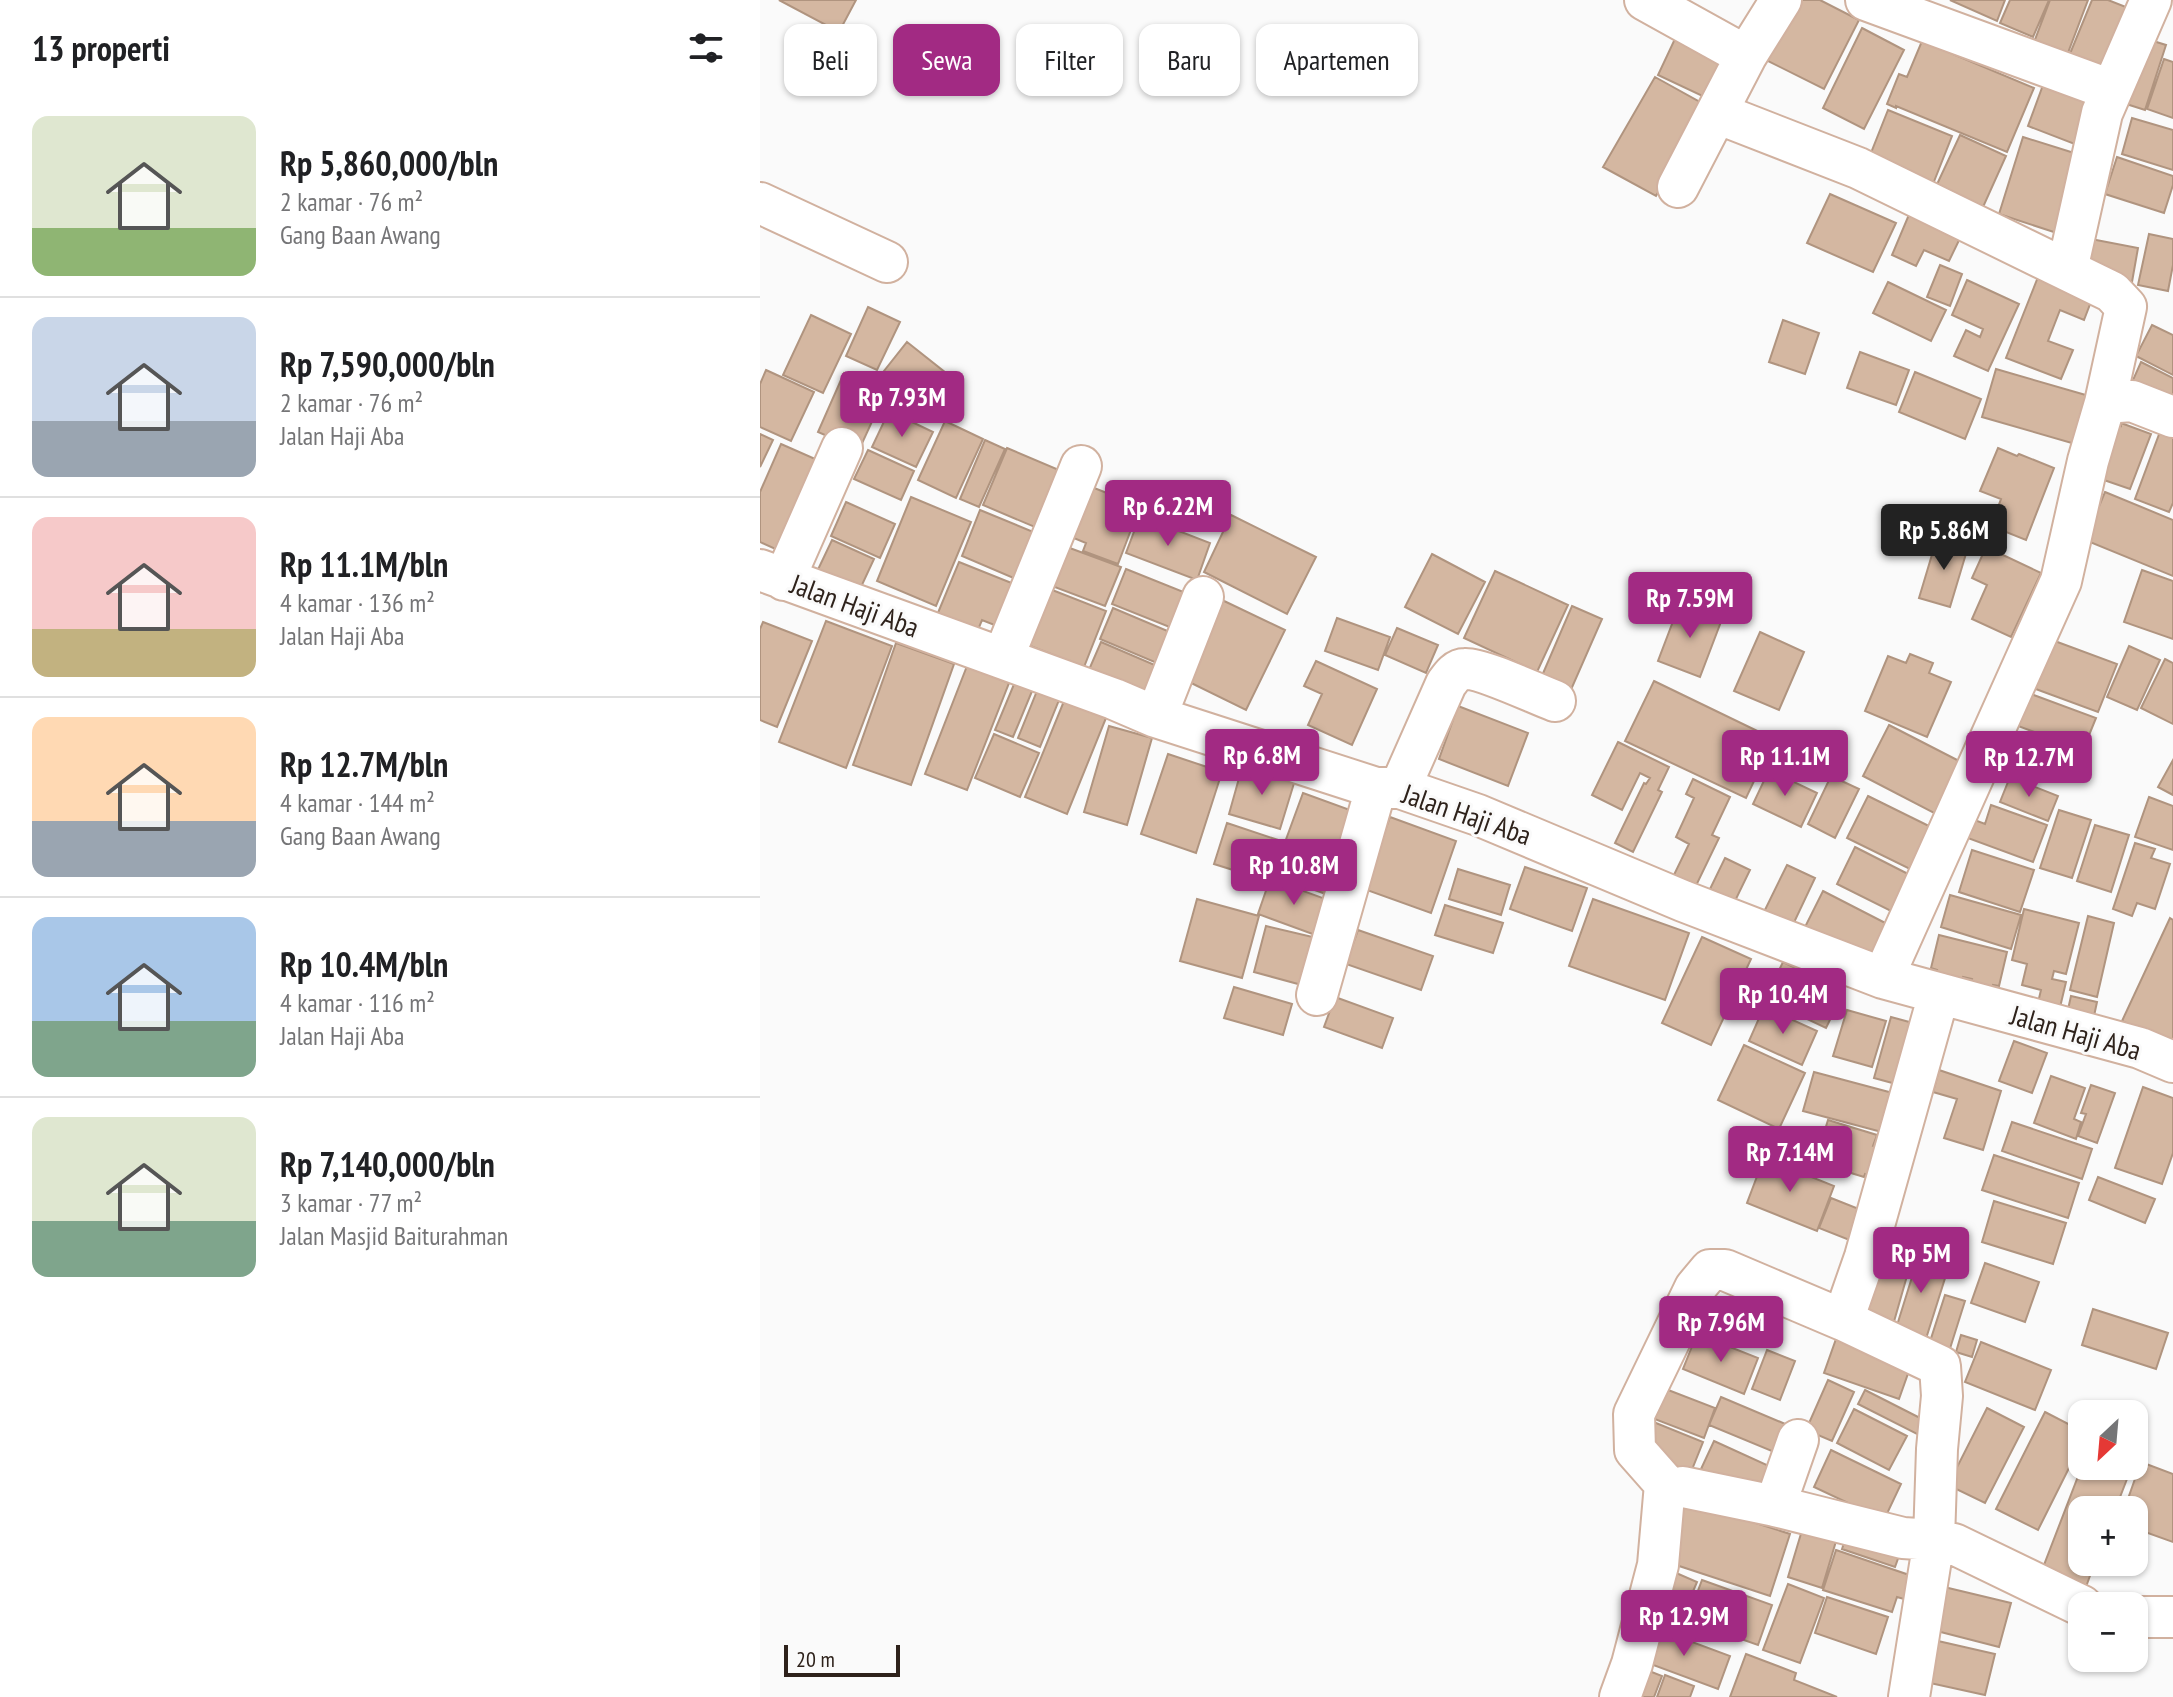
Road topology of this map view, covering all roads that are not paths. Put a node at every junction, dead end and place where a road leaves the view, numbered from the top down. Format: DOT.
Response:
graph roads {
  1 [pos="1645,0"];
  2 [pos="1781,0"];
  3 [pos="1866,0"];
  4 [pos="2151,0"];
  5 [pos="1746,56"];
  6 [pos="2111,90"];
  7 [pos="1717,113"];
  8 [pos="1678,187"];
  9 [pos="760,203"];
  10 [pos="887,262"];
  11 [pos="2067,270"];
  12 [pos="2105,403"];
  13 [pos="2173,417"];
  14 [pos="842,448"];
  15 [pos="1081,466"];
  16 [pos="772,575"];
  17 [pos="1203,597"];
  18 [pos="1003,658"];
  19 [pos="1555,701"];
  20 [pos="1156,717"];
  21 [pos="1388,788"];
  22 [pos="1883,978"];
  23 [pos="1939,994"];
  24 [pos="1317,995"];
  25 [pos="2173,1062"];
  26 [pos="1843,1320"];
  27 [pos="1798,1440"];
  28 [pos="1683,1487"];
  29 [pos="1775,1506"];
  30 [pos="1934,1540"];
  31 [pos="2068,1599"];
  32 [pos="2148,1617"];
  33 [pos="2173,1617"];
  34 [pos="1620,1697"];
  35 [pos="1909,1697"];
  1 -- 5 [label="street"];
  2 -- 5 [label="street"];
  3 -- 6 [label="street"];
  4 -- 6 [label="street"];
  5 -- 7 [label="street"];
  6 -- 11 [label="street"];
  7 -- 8 [label="street"];
  7 -- 11 [label="street"];
  9 -- 10 [label="street"];
  11 -- 12 [label="street"];
  12 -- 13 [label="street"];
  12 -- 22 [label="street"];
  14 -- 16 [label="street"];
  15 -- 18 [label="street"];
  16 -- 18 [label="street, Jalan Haji Aba"];
  17 -- 20 [label="street"];
  18 -- 20 [label="street, Jalan Haji Aba"];
  19 -- 21 [label="street"];
  20 -- 21 [label="street, Jalan Haji Aba"];
  21 -- 22 [label="street, Jalan Haji Aba"];
  21 -- 24 [label="street"];
  22 -- 23 [label="street, Jalan Haji Aba"];
  23 -- 25 [label="street, Jalan Haji Aba"];
  23 -- 26 [label="street"];
  26 -- 30 [label="street"];
  26 -- 34 [label="street"];
  27 -- 29 [label="street"];
  28 -- 29 [label="street"];
  29 -- 30 [label="street"];
  30 -- 31 [label="street"];
  30 -- 35 [label="street"];
  32 -- 33 [label="street"];
}
